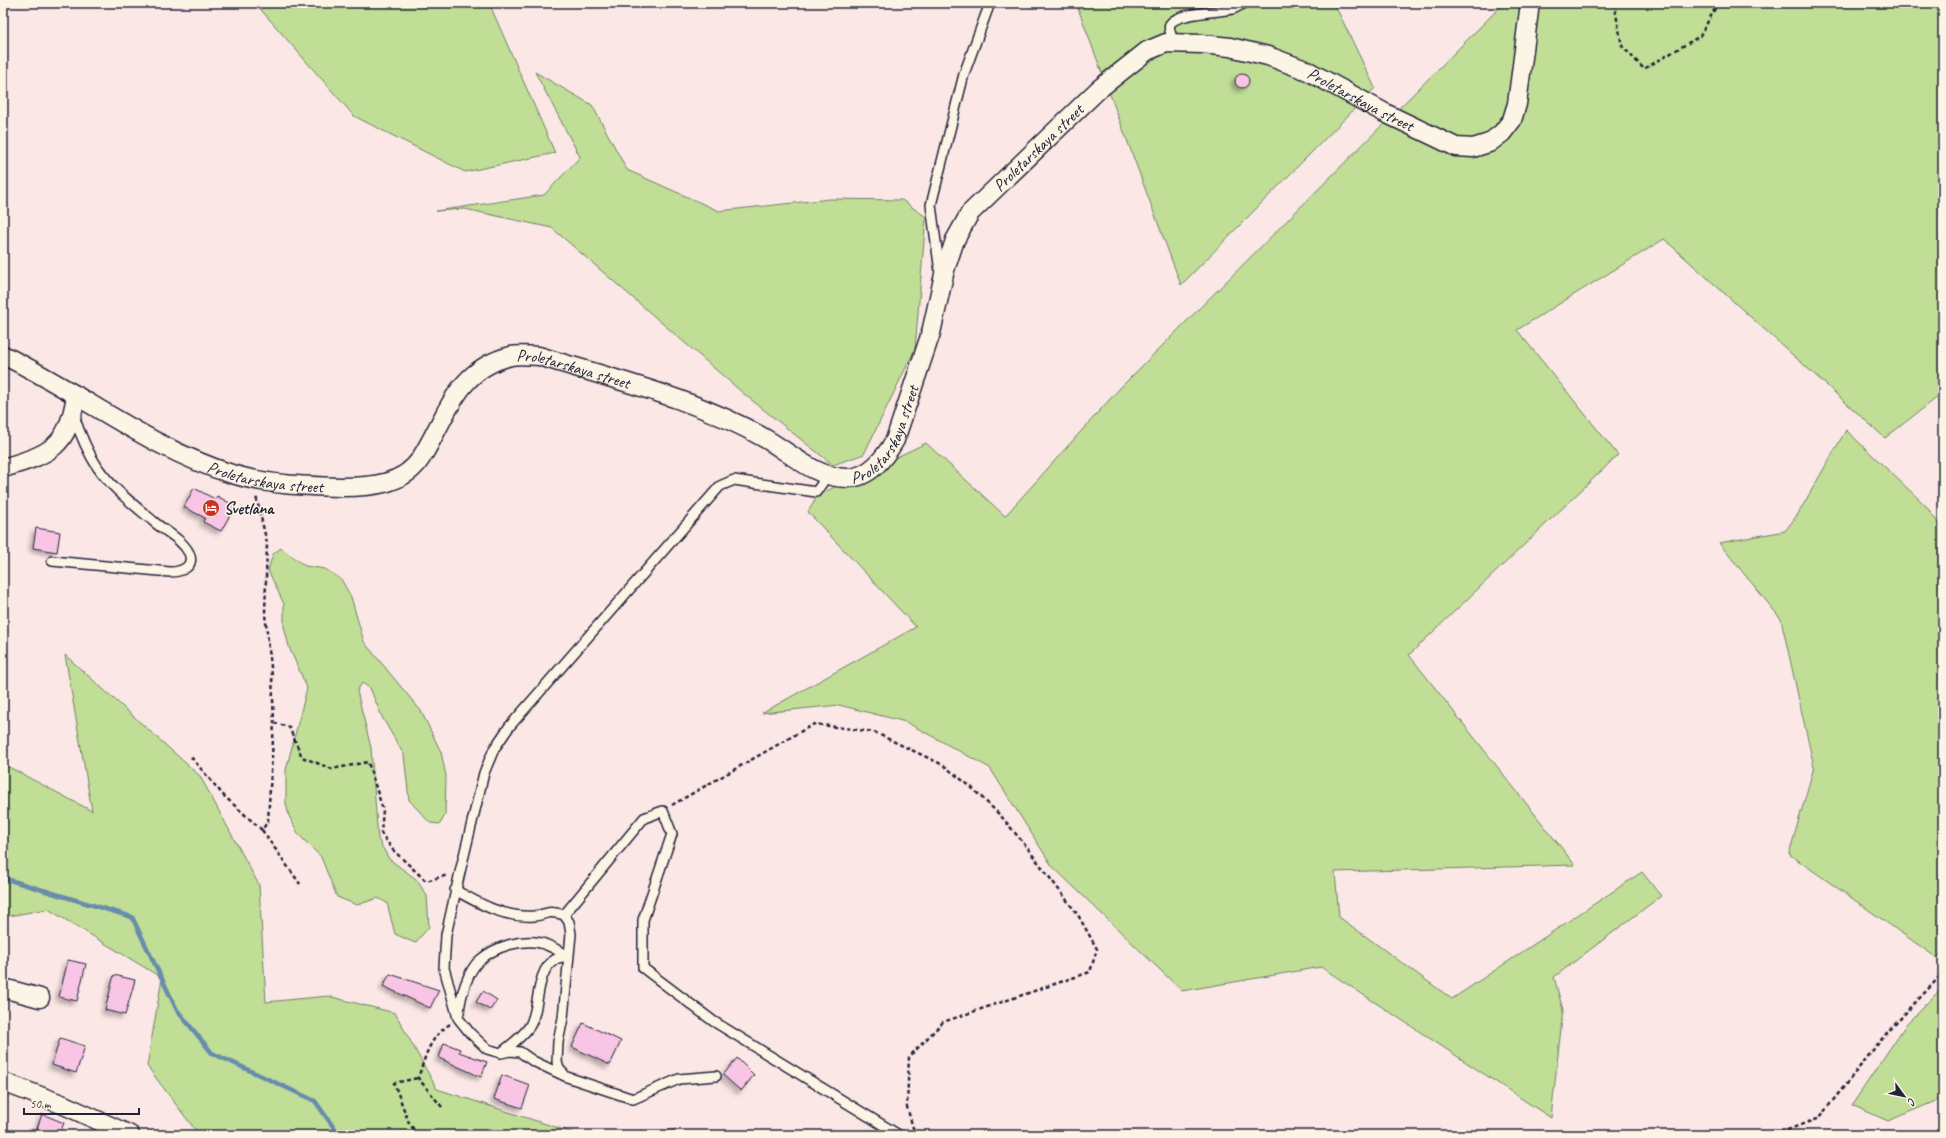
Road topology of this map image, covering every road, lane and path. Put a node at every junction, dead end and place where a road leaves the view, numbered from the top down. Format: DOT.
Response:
graph roads {
  1 [pos="990,3"];
  2 [pos="1245,3"];
  3 [pos="1530,3"];
  4 [pos="1614,3"];
  5 [pos="1718,3"];
  6 [pos="1166,43"];
  7 [pos="942,287"];
  8 [pos="3,355"];
  9 [pos="76,395"];
  10 [pos="73,414"];
  11 [pos="3,468"];
  12 [pos="818,472"];
  13 [pos="252,478"];
  14 [pos="52,561"];
  15 [pos="274,723"];
  16 [pos="191,757"];
  17 [pos="663,811"];
  18 [pos="262,830"];
  19 [pos="460,872"];
  20 [pos="300,884"];
  21 [pos="456,890"];
  22 [pos="564,915"];
  23 [pos="568,956"];
  24 [pos="1943,973"];
  25 [pos="3,988"];
  26 [pos="40,998"];
  27 [pos="458,1018"];
  28 [pos="501,1053"];
  29 [pos="716,1076"];
  30 [pos="567,1077"];
  31 [pos="418,1078"];
  32 [pos="3,1082"];
  33 [pos="442,1107"];
  34 [pos="130,1135"];
  35 [pos="418,1135"];
  36 [pos="899,1135"];
  37 [pos="914,1135"];
  38 [pos="1774,1135"];
  1 -- 7 [label="lane"];
  2 -- 6 [label="lane"];
  3 -- 6 [label="street, Proletarskaya street"];
  4 -- 5 [label="path"];
  6 -- 7 [label="street, Proletarskaya street"];
  7 -- 12 [label="street, Proletarskaya street"];
  8 -- 9 [label="street, Proletarskaya street"];
  9 -- 10 [label="street"];
  9 -- 13 [label="street, Proletarskaya street"];
  10 -- 11 [label="street"];
  10 -- 14 [label="lane"];
  12 -- 13 [label="street, Proletarskaya street"];
  12 -- 19 [label="lane"];
  13 -- 15 [label="path"];
  15 -- 18 [label="path"];
  15 -- 19 [label="path"];
  16 -- 18 [label="path"];
  17 -- 22 [label="lane"];
  17 -- 36 [label="lane"];
  17 -- 37 [label="path"];
  18 -- 20 [label="path"];
  19 -- 21 [label="lane"];
  21 -- 22 [label="lane"];
  21 -- 27 [label="lane"];
  22 -- 23 [label="lane"];
  23 -- 27 [label="lane"];
  23 -- 28 [label="lane"];
  23 -- 30 [label="lane"];
  24 -- 38 [label="path"];
  25 -- 26 [label="street"];
  27 -- 28 [label="lane"];
  27 -- 31 [label="path"];
  28 -- 30 [label="lane"];
  29 -- 30 [label="lane"];
  31 -- 33 [label="path"];
  31 -- 35 [label="path"];
  32 -- 34 [label="street"];
}
